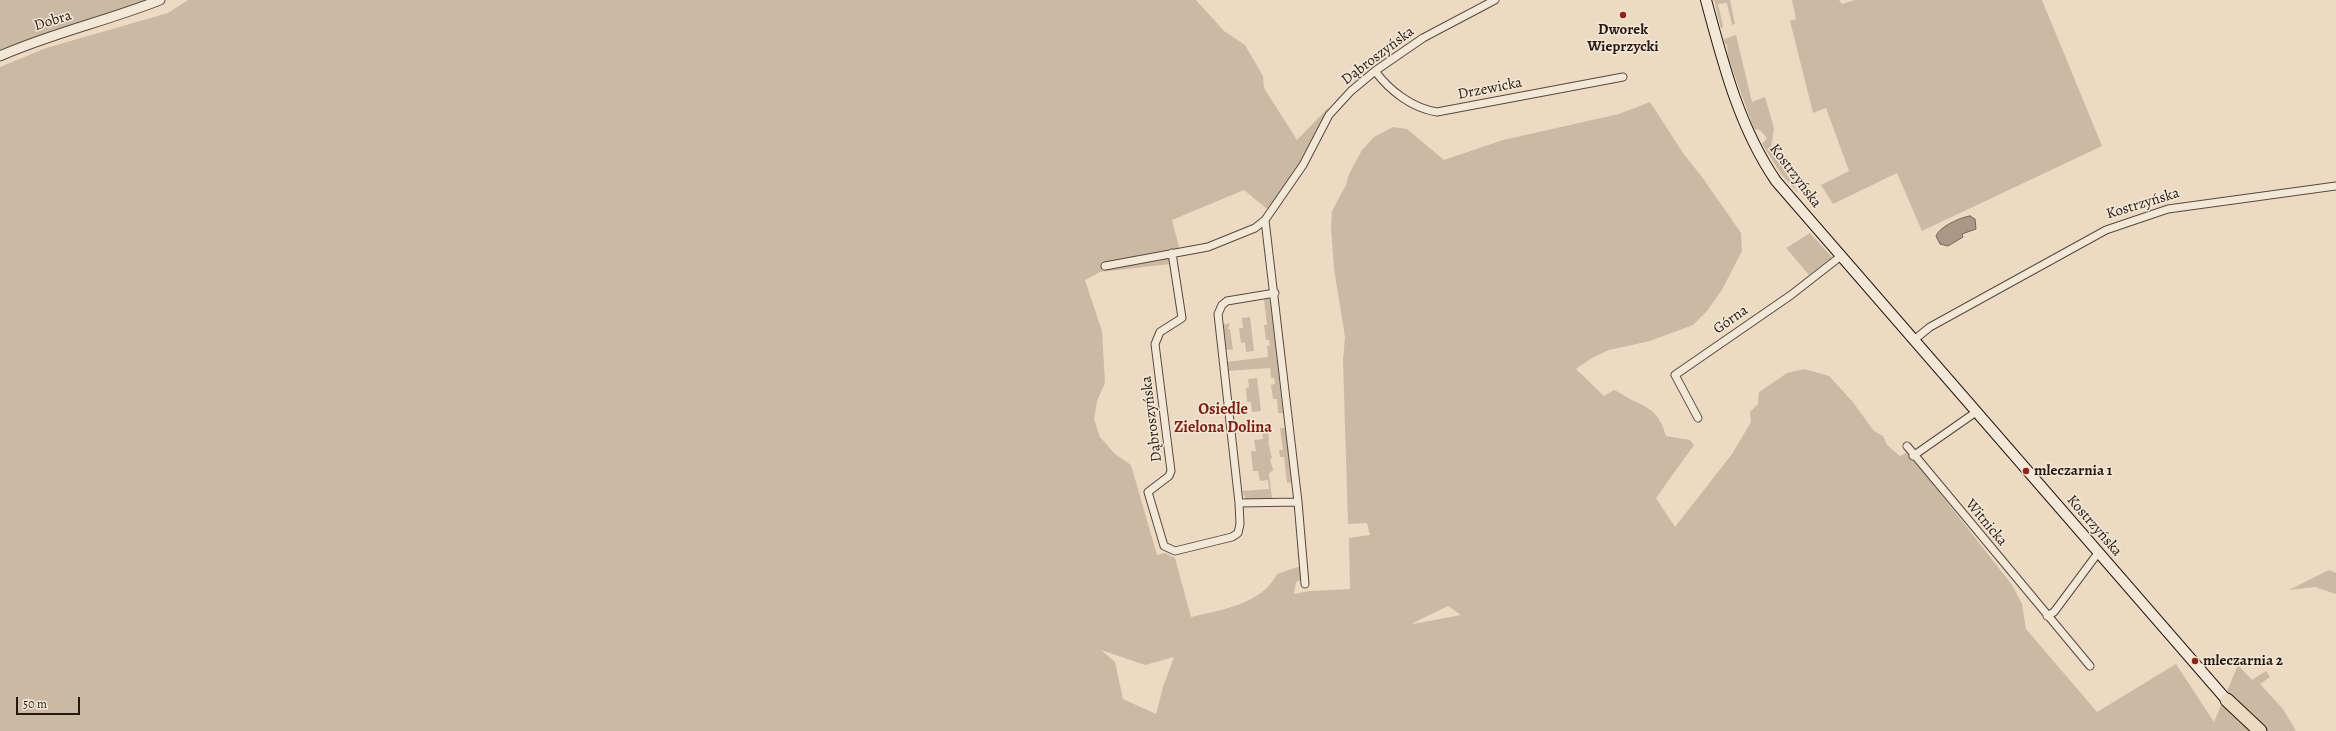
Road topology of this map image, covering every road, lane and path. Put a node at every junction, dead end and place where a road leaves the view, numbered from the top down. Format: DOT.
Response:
graph roads {
  1 [pos="160,0"];
  2 [pos="1495,0"];
  3 [pos="1706,0"];
  4 [pos="0,56"];
  5 [pos="1375,71"];
  6 [pos="1623,77"];
  7 [pos="2336,186"];
  8 [pos="1265,220"];
  9 [pos="1172,253"];
  10 [pos="1841,256"];
  11 [pos="1105,266"];
  12 [pos="1274,293"];
  13 [pos="1914,340"];
  14 [pos="1976,412"];
  15 [pos="1698,418"];
  16 [pos="1907,446"];
  17 [pos="1913,456"];
  18 [pos="1298,502"];
  19 [pos="1239,503"];
  20 [pos="2098,553"];
  21 [pos="1305,584"];
  22 [pos="2047,616"];
  23 [pos="2090,666"];
  24 [pos="2227,700"];
  25 [pos="2253,731"];
  26 [pos="2260,731"];
  1 -- 4 [label="street, Dobra"];
  2 -- 5 [label="street, Dąbroszyńska"];
  3 -- 10 [label="main road, Kostrzyńska"];
  5 -- 6 [label="street, Drzewicka"];
  5 -- 8 [label="street, Dąbroszyńska"];
  7 -- 13 [label="street, Kostrzyńska"];
  8 -- 9 [label="street, Dąbroszyńska"];
  8 -- 12 [label="street"];
  9 -- 11 [label="street, Dąbroszyńska"];
  9 -- 19 [label="street, Dąbroszyńska"];
  10 -- 13 [label="main road, Kostrzyńska"];
  10 -- 15 [label="street, Górna"];
  12 -- 18 [label="street"];
  12 -- 19 [label="street, Dąbroszyńska"];
  13 -- 14 [label="main road, Kostrzyńska"];
  14 -- 17 [label="street"];
  14 -- 20 [label="main road, Kostrzyńska"];
  16 -- 17 [label="street, Witnicka"];
  17 -- 22 [label="street, Witnicka"];
  18 -- 19 [label="street"];
  18 -- 21 [label="street"];
  20 -- 22 [label="street"];
  20 -- 24 [label="main road, Kostrzyńska"];
  22 -- 23 [label="street, Witnicka"];
  24 -- 25 [label="main road, Kostrzyńska"];
  24 -- 26 [label="highway"];
}
